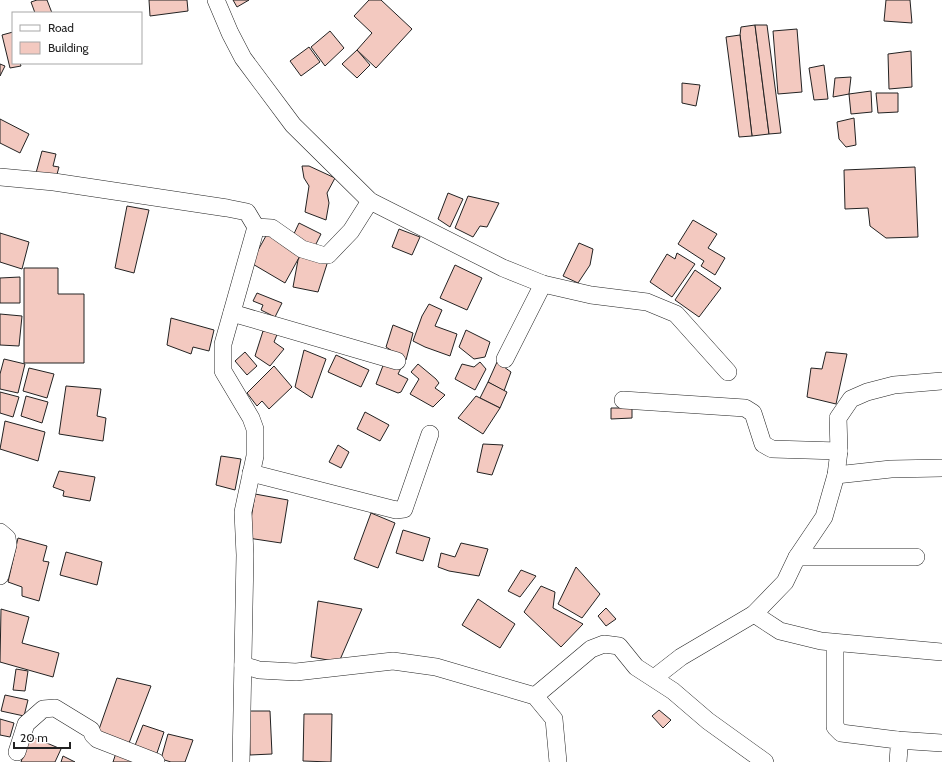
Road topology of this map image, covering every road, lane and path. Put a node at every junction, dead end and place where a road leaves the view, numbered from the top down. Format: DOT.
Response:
graph roads {
  1 [pos="216,0"];
  2 [pos="0,177"];
  3 [pos="370,201"];
  4 [pos="256,227"];
  5 [pos="543,284"];
  6 [pos="232,313"];
  7 [pos="505,359"];
  8 [pos="397,361"];
  9 [pos="728,372"];
  10 [pos="942,381"];
  11 [pos="623,400"];
  12 [pos="430,434"];
  13 [pos="839,451"];
  14 [pos="942,468"];
  15 [pos="251,473"];
  16 [pos="836,475"];
  17 [pos="0,532"];
  18 [pos="797,557"];
  19 [pos="916,557"];
  20 [pos="0,576"];
  21 [pos="754,614"];
  22 [pos="835,643"];
  23 [pos="942,652"];
  24 [pos="243,665"];
  25 [pos="654,678"];
  26 [pos="535,696"];
  27 [pos="897,740"];
  28 [pos="942,743"];
  29 [pos="17,752"];
  30 [pos="156,762"];
  31 [pos="241,762"];
  32 [pos="558,762"];
  33 [pos="765,762"];
  34 [pos="898,762"];
  1 -- 3 [label="street"];
  2 -- 4 [label="street"];
  3 -- 4 [label="street"];
  3 -- 5 [label="street"];
  4 -- 6 [label="street"];
  5 -- 7 [label="street"];
  5 -- 9 [label="street"];
  6 -- 8 [label="street"];
  6 -- 15 [label="street"];
  10 -- 13 [label="street"];
  11 -- 13 [label="street"];
  12 -- 15 [label="street"];
  13 -- 16 [label="street"];
  14 -- 16 [label="street"];
  15 -- 24 [label="street"];
  16 -- 18 [label="street"];
  17 -- 20 [label="street"];
  18 -- 19 [label="street"];
  18 -- 21 [label="street"];
  21 -- 22 [label="street"];
  21 -- 25 [label="street"];
  22 -- 23 [label="street"];
  22 -- 27 [label="street"];
  24 -- 26 [label="street"];
  24 -- 31 [label="street"];
  25 -- 26 [label="street"];
  25 -- 33 [label="street"];
  26 -- 32 [label="street"];
  27 -- 28 [label="street"];
  27 -- 34 [label="street"];
  29 -- 30 [label="street"];
}
